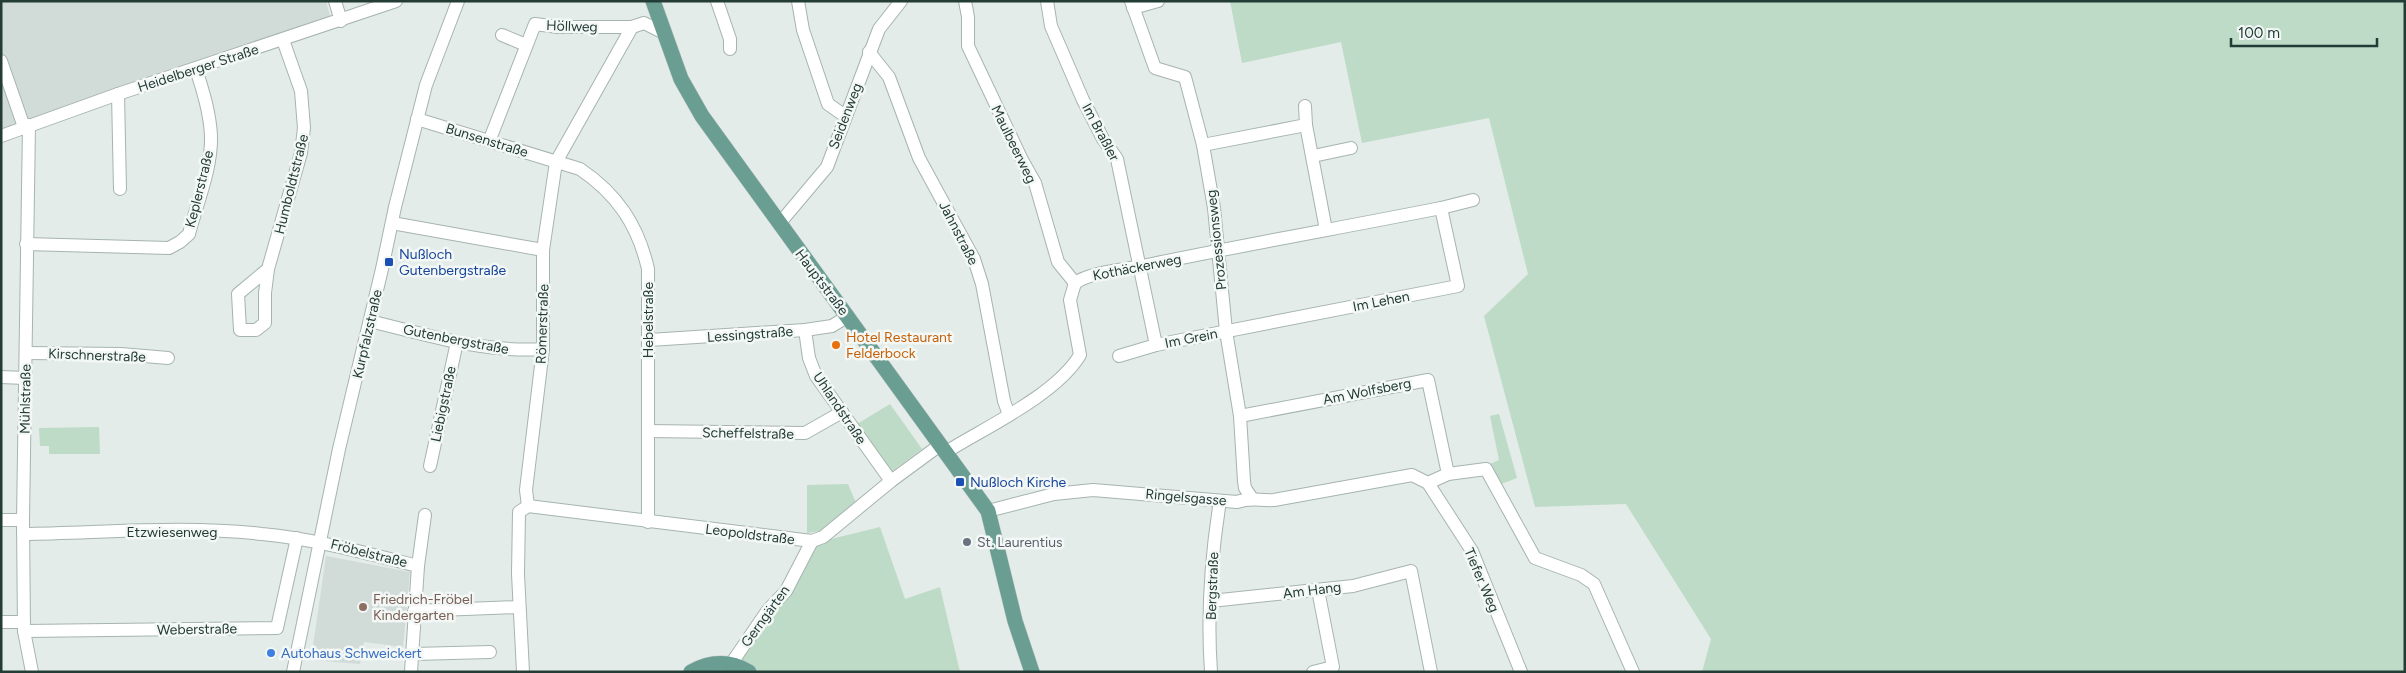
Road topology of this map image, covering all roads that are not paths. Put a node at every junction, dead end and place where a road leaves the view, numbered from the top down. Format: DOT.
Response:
graph roads {
  1 [pos="335,1"];
  2 [pos="396,1"];
  3 [pos="458,1"];
  4 [pos="653,1"];
  5 [pos="717,1"];
  6 [pos="798,1"];
  7 [pos="900,1"];
  8 [pos="965,1"];
  9 [pos="1047,1"];
  10 [pos="1158,1"];
  11 [pos="1132,5"];
  12 [pos="341,21"];
  13 [pos="632,27"];
  14 [pos="664,32"];
  15 [pos="502,35"];
  16 [pos="283,40"];
  17 [pos="526,45"];
  18 [pos="730,49"];
  19 [pos="869,52"];
  20 [pos="1,61"];
  21 [pos="196,69"];
  22 [pos="118,94"];
  23 [pos="1305,106"];
  24 [pos="845,116"];
  25 [pos="417,119"];
  26 [pos="1306,125"];
  27 [pos="26,126"];
  28 [pos="1,136"];
  29 [pos="490,140"];
  30 [pos="1203,145"];
  31 [pos="1350,148"];
  32 [pos="1313,156"];
  33 [pos="556,162"];
  34 [pos="120,189"];
  35 [pos="1473,200"];
  36 [pos="1441,208"];
  37 [pos="392,223"];
  38 [pos="779,224"];
  39 [pos="1326,230"];
  40 [pos="26,244"];
  41 [pos="543,250"];
  42 [pos="1217,250"];
  43 [pos="1138,267"];
  44 [pos="268,269"];
  45 [pos="1074,283"];
  46 [pos="848,316"];
  47 [pos="370,321"];
  48 [pos="805,330"];
  49 [pos="1226,331"];
  50 [pos="649,340"];
  51 [pos="457,342"];
  52 [pos="1156,345"];
  53 [pos="543,349"];
  54 [pos="26,352"];
  55 [pos="1119,356"];
  56 [pos="168,358"];
  57 [pos="1,377"];
  58 [pos="25,378"];
  59 [pos="842,412"];
  60 [pos="1009,415"];
  61 [pos="1240,416"];
  62 [pos="648,431"];
  63 [pos="943,448"];
  64 [pos="430,466"];
  65 [pos="1448,474"];
  66 [pos="891,481"];
  67 [pos="1428,483"];
  68 [pos="1251,497"];
  69 [pos="1220,501"];
  70 [pos="528,506"];
  71 [pos="988,510"];
  72 [pos="424,516"];
  73 [pos="1,520"];
  74 [pos="23,520"];
  75 [pos="648,522"];
  76 [pos="23,534"];
  77 [pos="297,538"];
  78 [pos="320,541"];
  79 [pos="812,541"];
  80 [pos="418,566"];
  81 [pos="1318,590"];
  82 [pos="1211,601"];
  83 [pos="519,607"];
  84 [pos="414,611"];
  85 [pos="1,622"];
  86 [pos="24,627"];
  87 [pos="490,652"];
  88 [pos="414,654"];
  89 [pos="731,664"];
  90 [pos="32,672"];
  91 [pos="293,672"];
  92 [pos="411,672"];
  93 [pos="523,672"];
  94 [pos="691,672"];
  95 [pos="749,672"];
  96 [pos="1032,672"];
  97 [pos="1212,672"];
  98 [pos="1313,672"];
  99 [pos="1431,672"];
  100 [pos="1521,672"];
  101 [pos="1633,672"];
  1 -- 12 [label="street"];
  2 -- 12 [label="street, Heidelberger Straße"];
  3 -- 25 [label="street, Kurpfalzstraße"];
  4 -- 14 [label="main road, Hauptstraße"];
  5 -- 18 [label="street"];
  6 -- 24 [label="street"];
  7 -- 19 [label="street, Seidenweg"];
  8 -- 45 [label="street, Maulbeerweg"];
  9 -- 43 [label="street, Im Braßler"];
  10 -- 11 [label="street, Prozessionsweg"];
  11 -- 30 [label="street, Prozessionsweg"];
  12 -- 16 [label="street, Heidelberger Straße"];
  13 -- 14 [label="street"];
  13 -- 17 [label="street, Höllweg"];
  13 -- 33 [label="street, Römerstraße"];
  14 -- 38 [label="main road, Hauptstraße"];
  15 -- 17 [label="street"];
  16 -- 21 [label="street, Heidelberger Straße"];
  16 -- 44 [label="street, Humboldtstraße"];
  17 -- 29 [label="street, Höllweg"];
  19 -- 24 [label="street, Seidenweg"];
  19 -- 60 [label="street, Jahnstraße"];
  20 -- 27 [label="street, Mühlstraße"];
  21 -- 22 [label="street, Heidelberger Straße"];
  21 -- 40 [label="street, Keplerstraße"];
  22 -- 27 [label="street, Heidelberger Straße"];
  22 -- 34 [label="street"];
  23 -- 26 [label="street"];
  24 -- 38 [label="street, Seidenweg"];
  25 -- 29 [label="street, Bunsenstraße"];
  25 -- 37 [label="street, Kurpfalzstraße"];
  26 -- 30 [label="street"];
  26 -- 32 [label="street"];
  27 -- 28 [label="street, Heidelberger Straße"];
  27 -- 40 [label="street, Mühlstraße"];
  29 -- 33 [label="street, Bunsenstraße"];
  30 -- 42 [label="street, Prozessionsweg"];
  31 -- 32 [label="street"];
  32 -- 39 [label="street"];
  33 -- 41 [label="street, Römerstraße"];
  33 -- 50 [label="street, Hebelstraße"];
  35 -- 36 [label="street"];
  36 -- 39 [label="street"];
  36 -- 49 [label="street, Im Lehen"];
  37 -- 41 [label="street"];
  37 -- 47 [label="street, Kurpfalzstraße"];
  38 -- 46 [label="main road, Hauptstraße"];
  39 -- 42 [label="street"];
  40 -- 54 [label="street, Mühlstraße"];
  41 -- 53 [label="street, Römerstraße"];
  42 -- 43 [label="street, Kothäckerweg"];
  42 -- 49 [label="street, Prozessionsweg"];
  43 -- 45 [label="street, Kothäckerweg"];
  43 -- 52 [label="street, Im Grein"];
  45 -- 60 [label="street, Kothäckerweg"];
  46 -- 48 [label="street, Lessingstraße"];
  46 -- 63 [label="main road, Hauptstraße"];
  47 -- 51 [label="street, Gutenbergstraße"];
  47 -- 78 [label="street, Kurpfalzstraße"];
  48 -- 50 [label="street, Lessingstraße"];
  48 -- 59 [label="street, Uhlandstraße"];
  49 -- 52 [label="street, Im Grein"];
  49 -- 61 [label="street, Prozessionsweg"];
  50 -- 62 [label="street, Hebelstraße"];
  51 -- 53 [label="street, Gutenbergstraße"];
  51 -- 64 [label="street, Liebigstraße"];
  52 -- 55 [label="street, Im Grein"];
  53 -- 70 [label="street, Römerstraße"];
  54 -- 56 [label="street, Kirschnerstraße"];
  54 -- 58 [label="street, Mühlstraße"];
  57 -- 58 [label="street"];
  58 -- 74 [label="street, Mühlstraße"];
  59 -- 62 [label="street, Scheffelstraße"];
  59 -- 66 [label="street, Uhlandstraße"];
  60 -- 63 [label="street"];
  61 -- 65 [label="street, Am Wolfsberg"];
  61 -- 68 [label="street, Prozessionsweg"];
  62 -- 75 [label="street, Hebelstraße"];
  63 -- 66 [label="street, Leopoldstraße"];
  63 -- 71 [label="main road, Hauptstraße"];
  65 -- 67 [label="street"];
  65 -- 101 [label="street"];
  66 -- 79 [label="street, Leopoldstraße"];
  67 -- 68 [label="street, Ringelsgasse"];
  67 -- 100 [label="street, Tiefer Weg"];
  68 -- 69 [label="street, Ringelsgasse"];
  69 -- 71 [label="street, Ringelsgasse"];
  69 -- 82 [label="street, Bergstraße"];
  70 -- 75 [label="street, Leopoldstraße"];
  70 -- 83 [label="street, Römerstraße"];
  71 -- 96 [label="main road, Hauptstraße"];
  72 -- 80 [label="street, Fröbelstraße"];
  73 -- 74 [label="street"];
  74 -- 76 [label="street, Mühlstraße"];
  75 -- 79 [label="street, Leopoldstraße"];
  76 -- 77 [label="street, Etzwiesenweg"];
  76 -- 86 [label="street, Mühlstraße"];
  77 -- 78 [label="street, Etzwiesenweg"];
  77 -- 86 [label="street, Weberstraße"];
  78 -- 80 [label="street, Fröbelstraße"];
  78 -- 91 [label="street, Kurpfalzstraße"];
  79 -- 89 [label="street, Gerngärten"];
  80 -- 84 [label="street, Fröbelstraße"];
  81 -- 82 [label="street, Am Hang"];
  81 -- 98 [label="street"];
  81 -- 99 [label="street, Am Hang"];
  82 -- 97 [label="street, Bergstraße"];
  83 -- 84 [label="street"];
  83 -- 93 [label="street, Römerstraße"];
  84 -- 88 [label="street, Fröbelstraße"];
  85 -- 86 [label="street, Weberstraße"];
  86 -- 90 [label="street, Mühlstraße"];
  87 -- 88 [label="street"];
  88 -- 92 [label="street, Fröbelstraße"];
  89 -- 94 [label="main road"];
  89 -- 95 [label="main road"];
}
